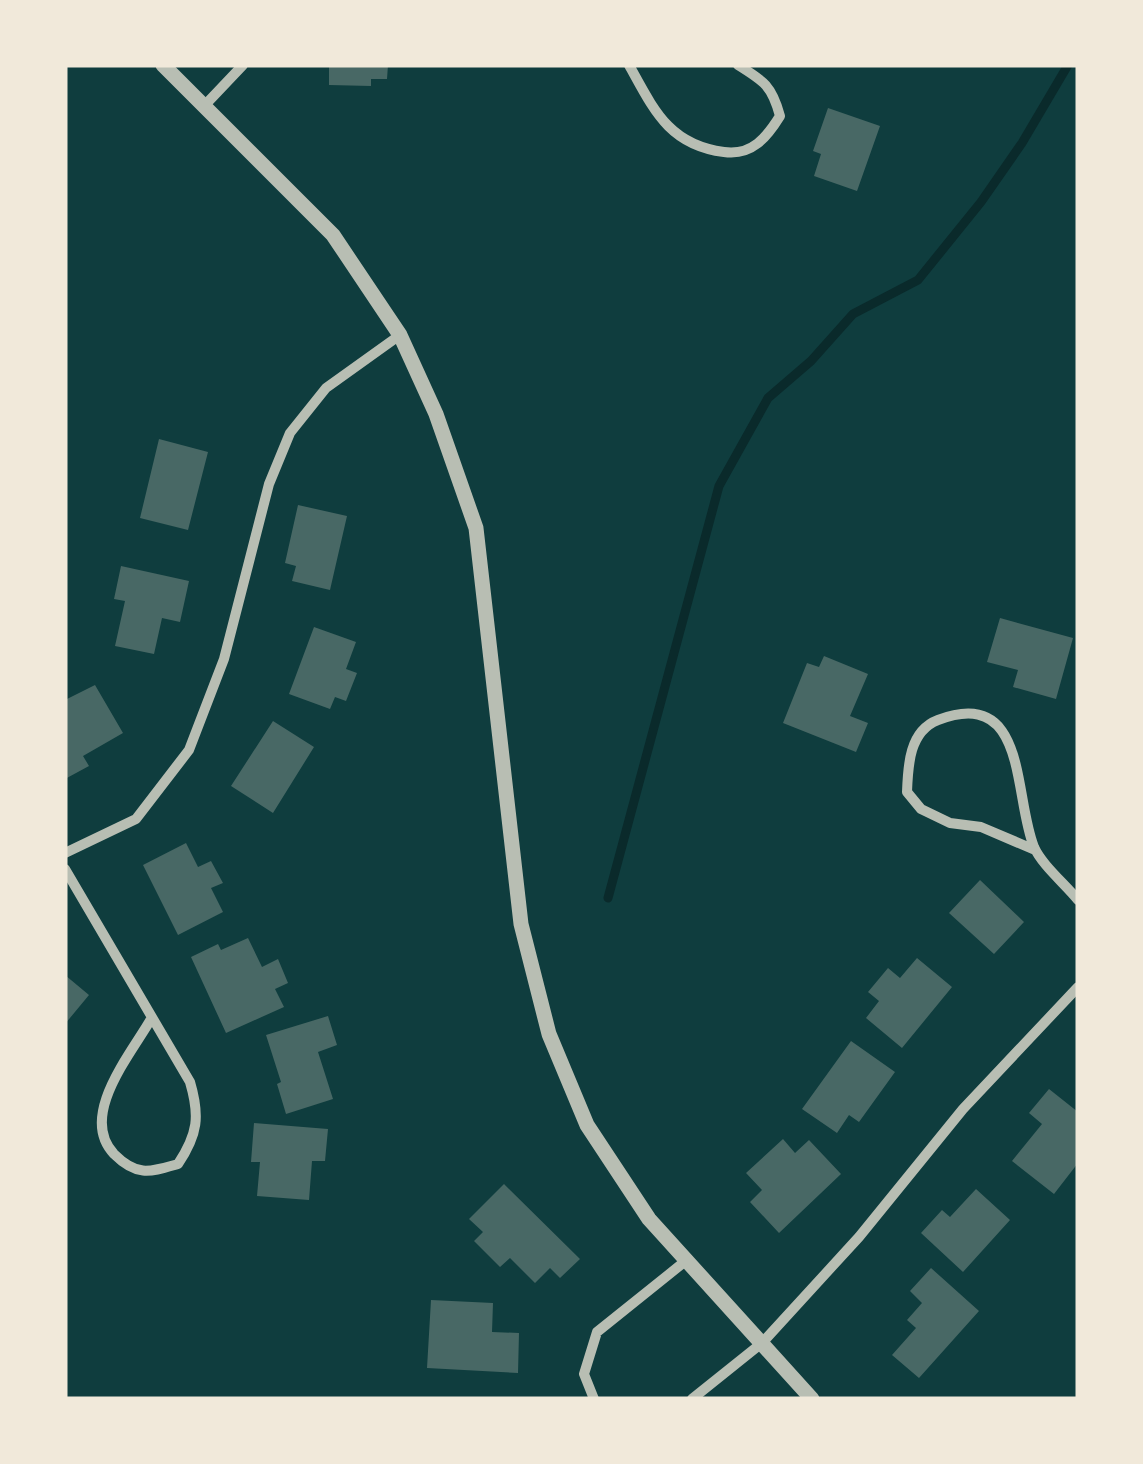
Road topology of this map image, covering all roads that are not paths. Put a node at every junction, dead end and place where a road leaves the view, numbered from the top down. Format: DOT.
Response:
graph roads {
  1 [pos="163,65"];
  2 [pos="244,65"];
  3 [pos="629,65"];
  4 [pos="738,65"];
  5 [pos="206,104"];
  6 [pos="400,335"];
  7 [pos="1035,850"];
  8 [pos="65,853"];
  9 [pos="65,869"];
  10 [pos="1078,900"];
  11 [pos="1078,988"];
  12 [pos="151,1020"];
  13 [pos="688,1259"];
  14 [pos="762,1343"];
  15 [pos="594,1399"];
  16 [pos="692,1399"];
  17 [pos="812,1399"];
  1 -- 5 [label="street"];
  2 -- 5 [label="street"];
  3 -- 4 [label="street"];
  5 -- 6 [label="street"];
  6 -- 8 [label="street"];
  6 -- 13 [label="street"];
  7 -- 7 [label="street"];
  7 -- 10 [label="street"];
  9 -- 12 [label="street"];
  11 -- 14 [label="street"];
  12 -- 12 [label="street"];
  13 -- 14 [label="street"];
  13 -- 15 [label="street"];
  14 -- 16 [label="street"];
  14 -- 17 [label="street"];
}
